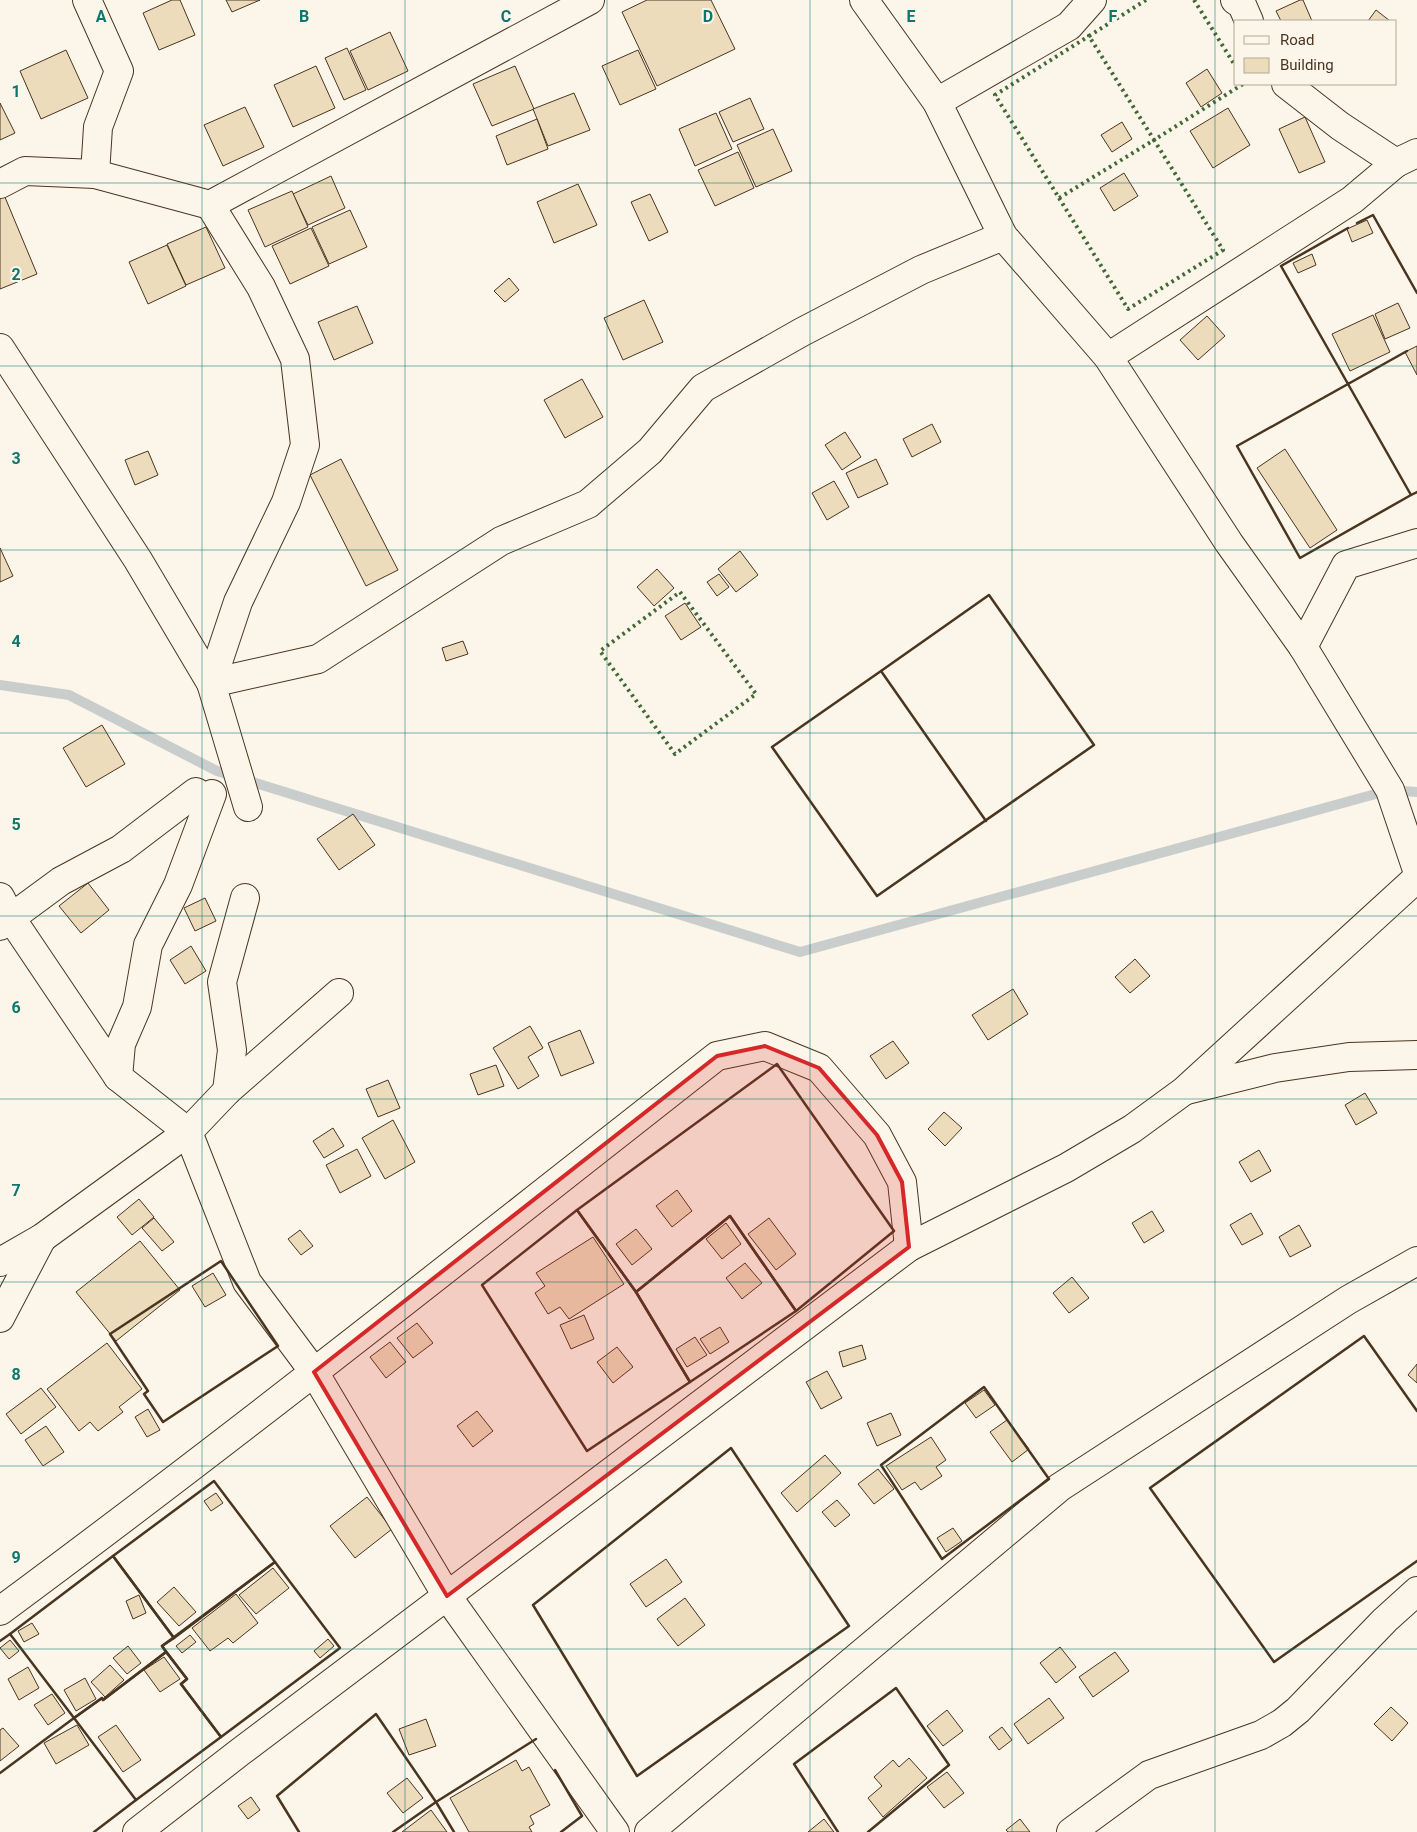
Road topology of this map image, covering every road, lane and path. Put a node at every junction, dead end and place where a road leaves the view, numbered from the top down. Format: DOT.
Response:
graph roads {
  1 [pos="87,0"];
  2 [pos="590,0"];
  3 [pos="864,0"];
  4 [pos="1092,0"];
  5 [pos="1235,0"];
  6 [pos="1249,20"];
  7 [pos="1287,85"];
  8 [pos="937,102"];
  9 [pos="1407,158"];
  10 [pos="95,174"];
  11 [pos="0,184"];
  12 [pos="210,205"];
  13 [pos="1003,236"];
  14 [pos="0,348"];
  15 [pos="1108,357"];
  16 [pos="1417,544"];
  17 [pos="1303,647"];
  18 [pos="211,683"];
  19 [pos="248,807"];
  20 [pos="1417,870"];
  21 [pos="1417,878"];
  22 [pos="245,898"];
  23 [pos="4,914"];
  24 [pos="339,993"];
  25 [pos="1417,1056"];
  26 [pos="118,1078"];
  27 [pos="226,1091"];
  28 [pos="1184,1091"];
  29 [pos="188,1132"];
  30 [pos="42,1238"];
  31 [pos="909,1247"];
  32 [pos="1417,1261"];
  33 [pos="0,1262"];
  34 [pos="0,1318"];
  35 [pos="314,1372"];
  36 [pos="1417,1591"];
  37 [pos="447,1596"];
  38 [pos="0,1610"];
  39 [pos="138,1832"];
  40 [pos="615,1832"];
  41 [pos="649,1832"];
  42 [pos="1071,1832"];
  1 -- 10 [label="street"];
  2 -- 12 [label="street"];
  3 -- 8 [label="street"];
  4 -- 8 [label="street"];
  5 -- 6 [label="street"];
  7 -- 9 [label="street"];
  8 -- 13 [label="street"];
  9 -- 15 [label="street"];
  10 -- 11 [label="street"];
  10 -- 12 [label="street"];
  12 -- 18 [label="street"];
  13 -- 15 [label="street"];
  13 -- 18 [label="street"];
  14 -- 18 [label="street"];
  15 -- 17 [label="street"];
  16 -- 17 [label="street"];
  17 -- 20 [label="street"];
  18 -- 19 [label="street"];
  21 -- 28 [label="street"];
  22 -- 27 [label="street"];
  23 -- 26 [label="street"];
  23 -- 26 [label="street"];
  24 -- 27 [label="street"];
  25 -- 28 [label="street"];
  26 -- 29 [label="street"];
  27 -- 29 [label="street"];
  28 -- 31 [label="street"];
  29 -- 30 [label="street"];
  29 -- 35 [label="street"];
  30 -- 33 [label="street"];
  30 -- 34 [label="street"];
  31 -- 35 [label="street"];
  31 -- 37 [label="street"];
  32 -- 41 [label="street"];
  35 -- 37 [label="street"];
  35 -- 38 [label="street"];
  36 -- 42 [label="street"];
  37 -- 39 [label="street"];
  37 -- 40 [label="street"];
}
